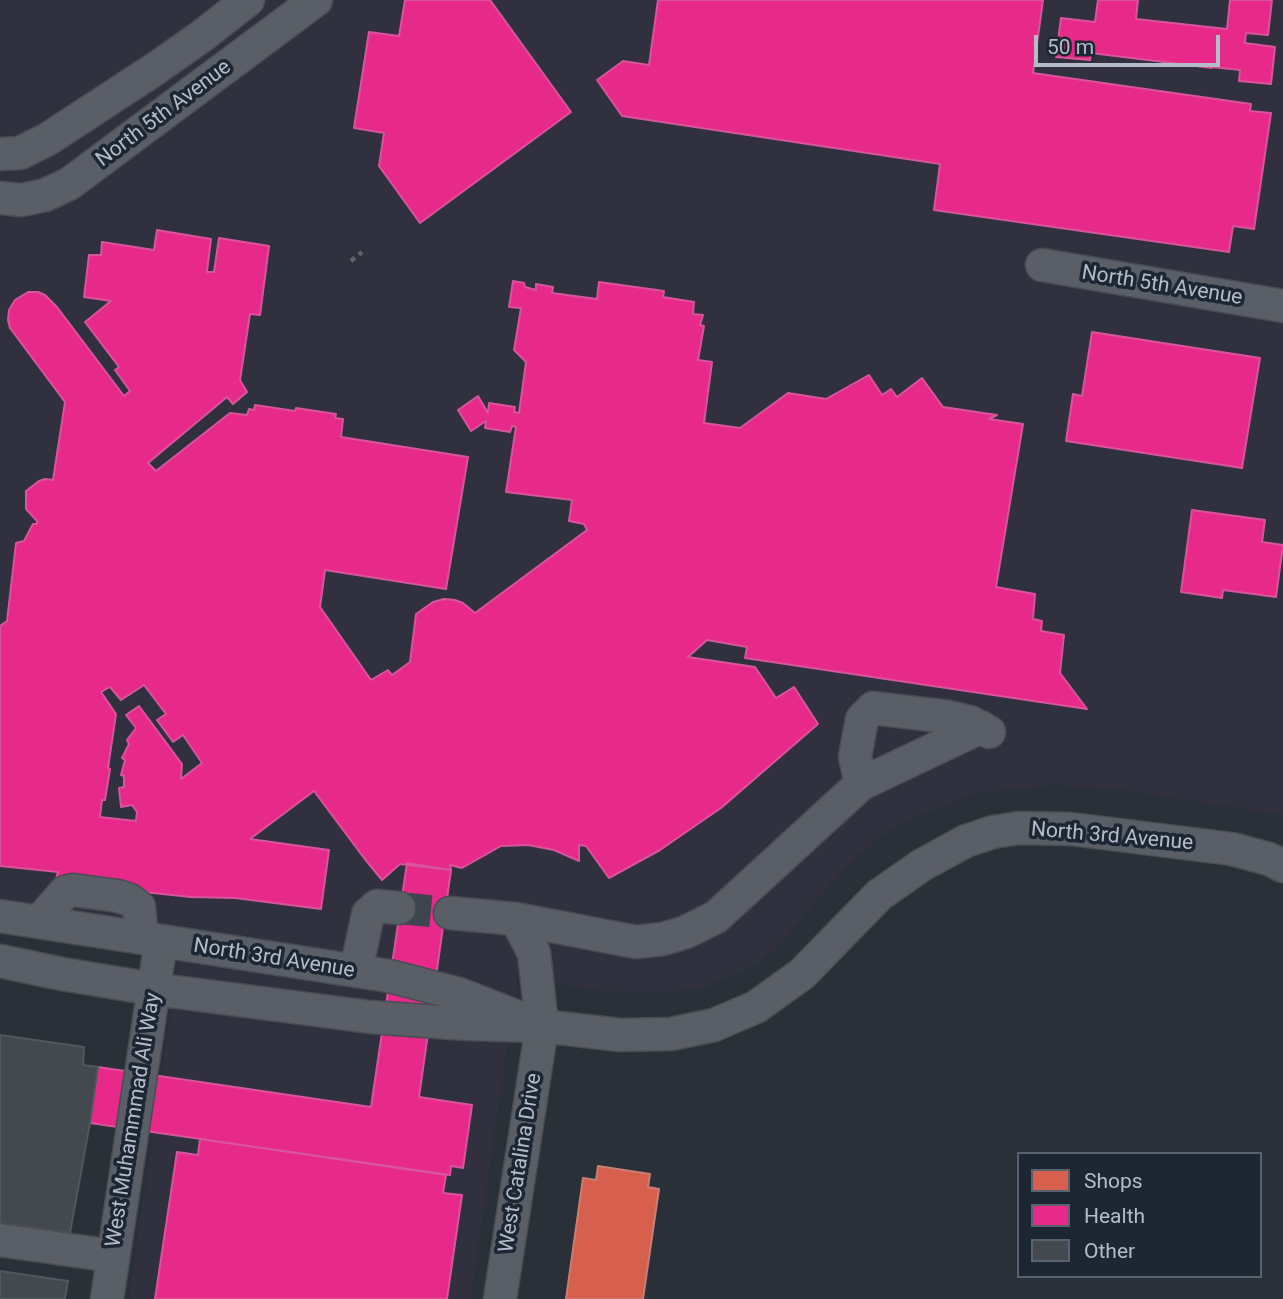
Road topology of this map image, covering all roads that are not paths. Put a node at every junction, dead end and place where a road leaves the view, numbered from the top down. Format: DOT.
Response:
graph roads {
  1 [pos="248,0"];
  2 [pos="316,0"];
  3 [pos="0,154"];
  4 [pos="0,198"];
  5 [pos="1042,265"];
  6 [pos="1283,306"];
  7 [pos="861,783"];
  8 [pos="1283,866"];
  9 [pos="399,908"];
  10 [pos="450,913"];
  11 [pos="0,916"];
  12 [pos="516,919"];
  13 [pos="151,940"];
  14 [pos="0,961"];
  15 [pos="356,971"];
  16 [pos="153,989"];
  17 [pos="542,1026"];
  18 [pos="0,1240"];
  19 [pos="113,1256"];
  20 [pos="107,1299"];
  21 [pos="500,1299"];
  1 -- 3 [label="street, North 5th Avenue"];
  2 -- 4 [label="street, North 5th Avenue"];
  5 -- 6 [label="street, North 5th Avenue"];
  7 -- 7 [label="street"];
  7 -- 12 [label="street"];
  8 -- 17 [label="street, North 3rd Avenue"];
  9 -- 15 [label="street"];
  10 -- 12 [label="street"];
  11 -- 13 [label="street, North 3rd Avenue"];
  12 -- 17 [label="street, West Catalina Drive"];
  13 -- 15 [label="street, North 3rd Avenue"];
  13 -- 16 [label="street, West Muhammmad Ali Way"];
  14 -- 16 [label="street, North 3rd Avenue"];
  15 -- 17 [label="street, North 3rd Avenue"];
  16 -- 17 [label="street, North 3rd Avenue"];
  16 -- 19 [label="street, West Muhammmad Ali Way"];
  17 -- 21 [label="street, West Catalina Drive"];
  18 -- 19 [label="street"];
  19 -- 20 [label="street, West Muhammmad Ali Way"];
}
